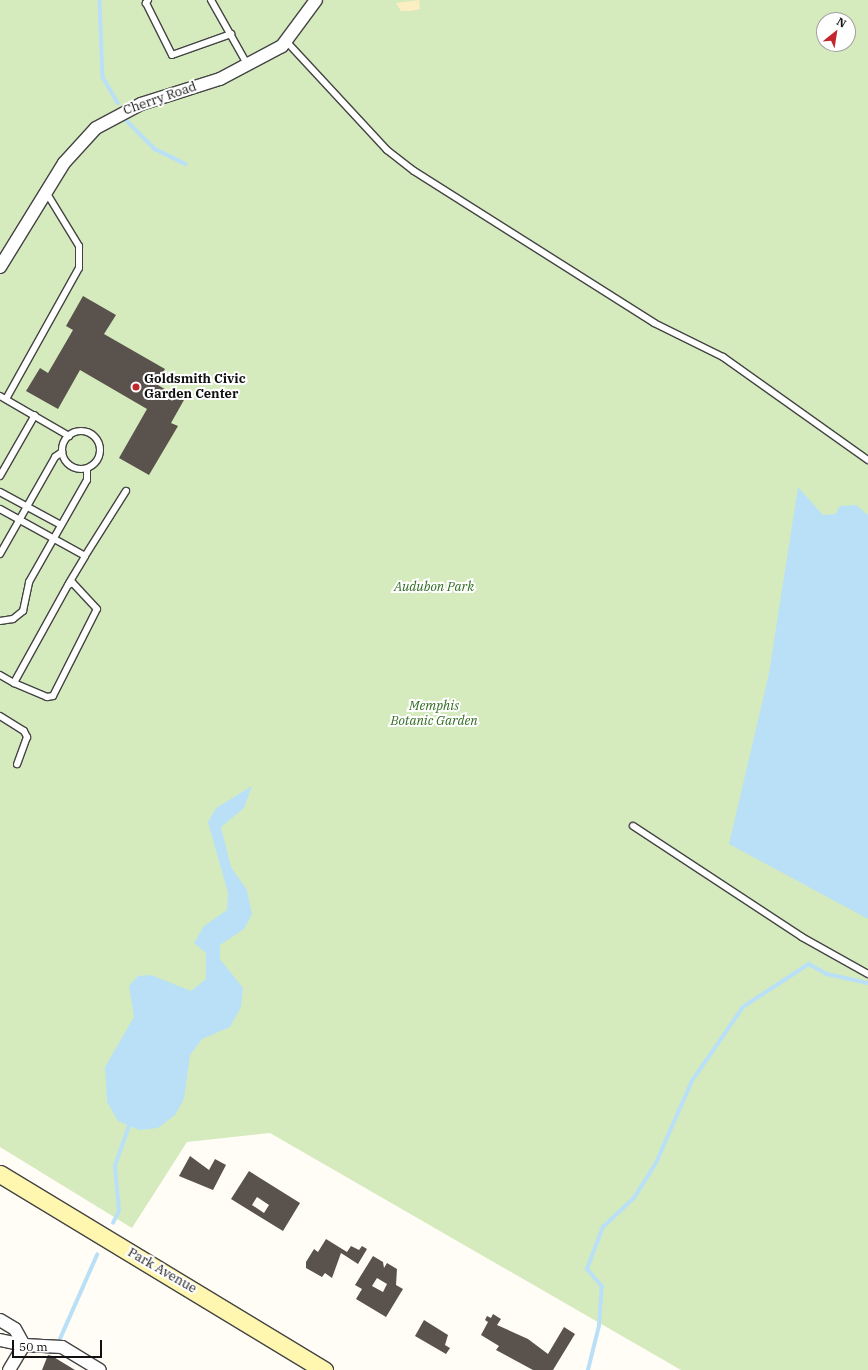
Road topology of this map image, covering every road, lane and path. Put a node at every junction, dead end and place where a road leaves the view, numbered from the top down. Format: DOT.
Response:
graph roads {
  1 [pos="148,0"];
  2 [pos="211,0"];
  3 [pos="316,0"];
  4 [pos="230,34"];
  5 [pos="286,41"];
  6 [pos="247,64"];
  7 [pos="45,191"];
  8 [pos="0,267"];
  9 [pos="3,397"];
  10 [pos="34,416"];
  11 [pos="69,436"];
  12 [pos="62,452"];
  13 [pos="868,460"];
  14 [pos="87,468"];
  15 [pos="0,476"];
  16 [pos="126,491"];
  17 [pos="0,492"];
  18 [pos="27,507"];
  19 [pos="0,509"];
  20 [pos="20,520"];
  21 [pos="61,525"];
  22 [pos="54,539"];
  23 [pos="0,554"];
  24 [pos="85,556"];
  25 [pos="69,583"];
  26 [pos="0,621"];
  27 [pos="0,675"];
  28 [pos="14,683"];
  29 [pos="0,716"];
  30 [pos="17,764"];
  31 [pos="633,826"];
  32 [pos="868,974"];
  33 [pos="2,1179"];
  34 [pos="0,1320"];
  35 [pos="0,1340"];
  36 [pos="24,1346"];
  37 [pos="9,1370"];
  38 [pos="100,1370"];
  39 [pos="324,1370"];
  1 -- 4 [label="lane"];
  2 -- 4 [label="lane"];
  3 -- 5 [label="street, Cherry Road"];
  4 -- 6 [label="lane"];
  5 -- 6 [label="street, Cherry Road"];
  5 -- 13 [label="lane"];
  6 -- 7 [label="street, Cherry Road"];
  7 -- 8 [label="street, Cherry Road"];
  7 -- 9 [label="lane"];
  9 -- 10 [label="lane"];
  10 -- 11 [label="lane"];
  10 -- 15 [label="lane"];
  11 -- 12 [label="lane"];
  11 -- 14 [label="lane"];
  12 -- 14 [label="lane"];
  12 -- 18 [label="lane"];
  14 -- 21 [label="lane"];
  16 -- 24 [label="lane"];
  17 -- 18 [label="lane"];
  18 -- 20 [label="lane"];
  18 -- 21 [label="lane"];
  19 -- 20 [label="lane"];
  20 -- 22 [label="lane"];
  20 -- 23 [label="lane"];
  21 -- 22 [label="lane"];
  22 -- 24 [label="lane"];
  22 -- 26 [label="lane"];
  24 -- 25 [label="lane"];
  25 -- 28 [label="lane"];
  25 -- 28 [label="lane"];
  27 -- 28 [label="lane"];
  29 -- 30 [label="lane"];
  31 -- 32 [label="lane"];
  33 -- 39 [label="main road, Park Avenue"];
  34 -- 36 [label="street"];
  35 -- 36 [label="street"];
  36 -- 37 [label="street"];
  36 -- 38 [label="street"];
}
